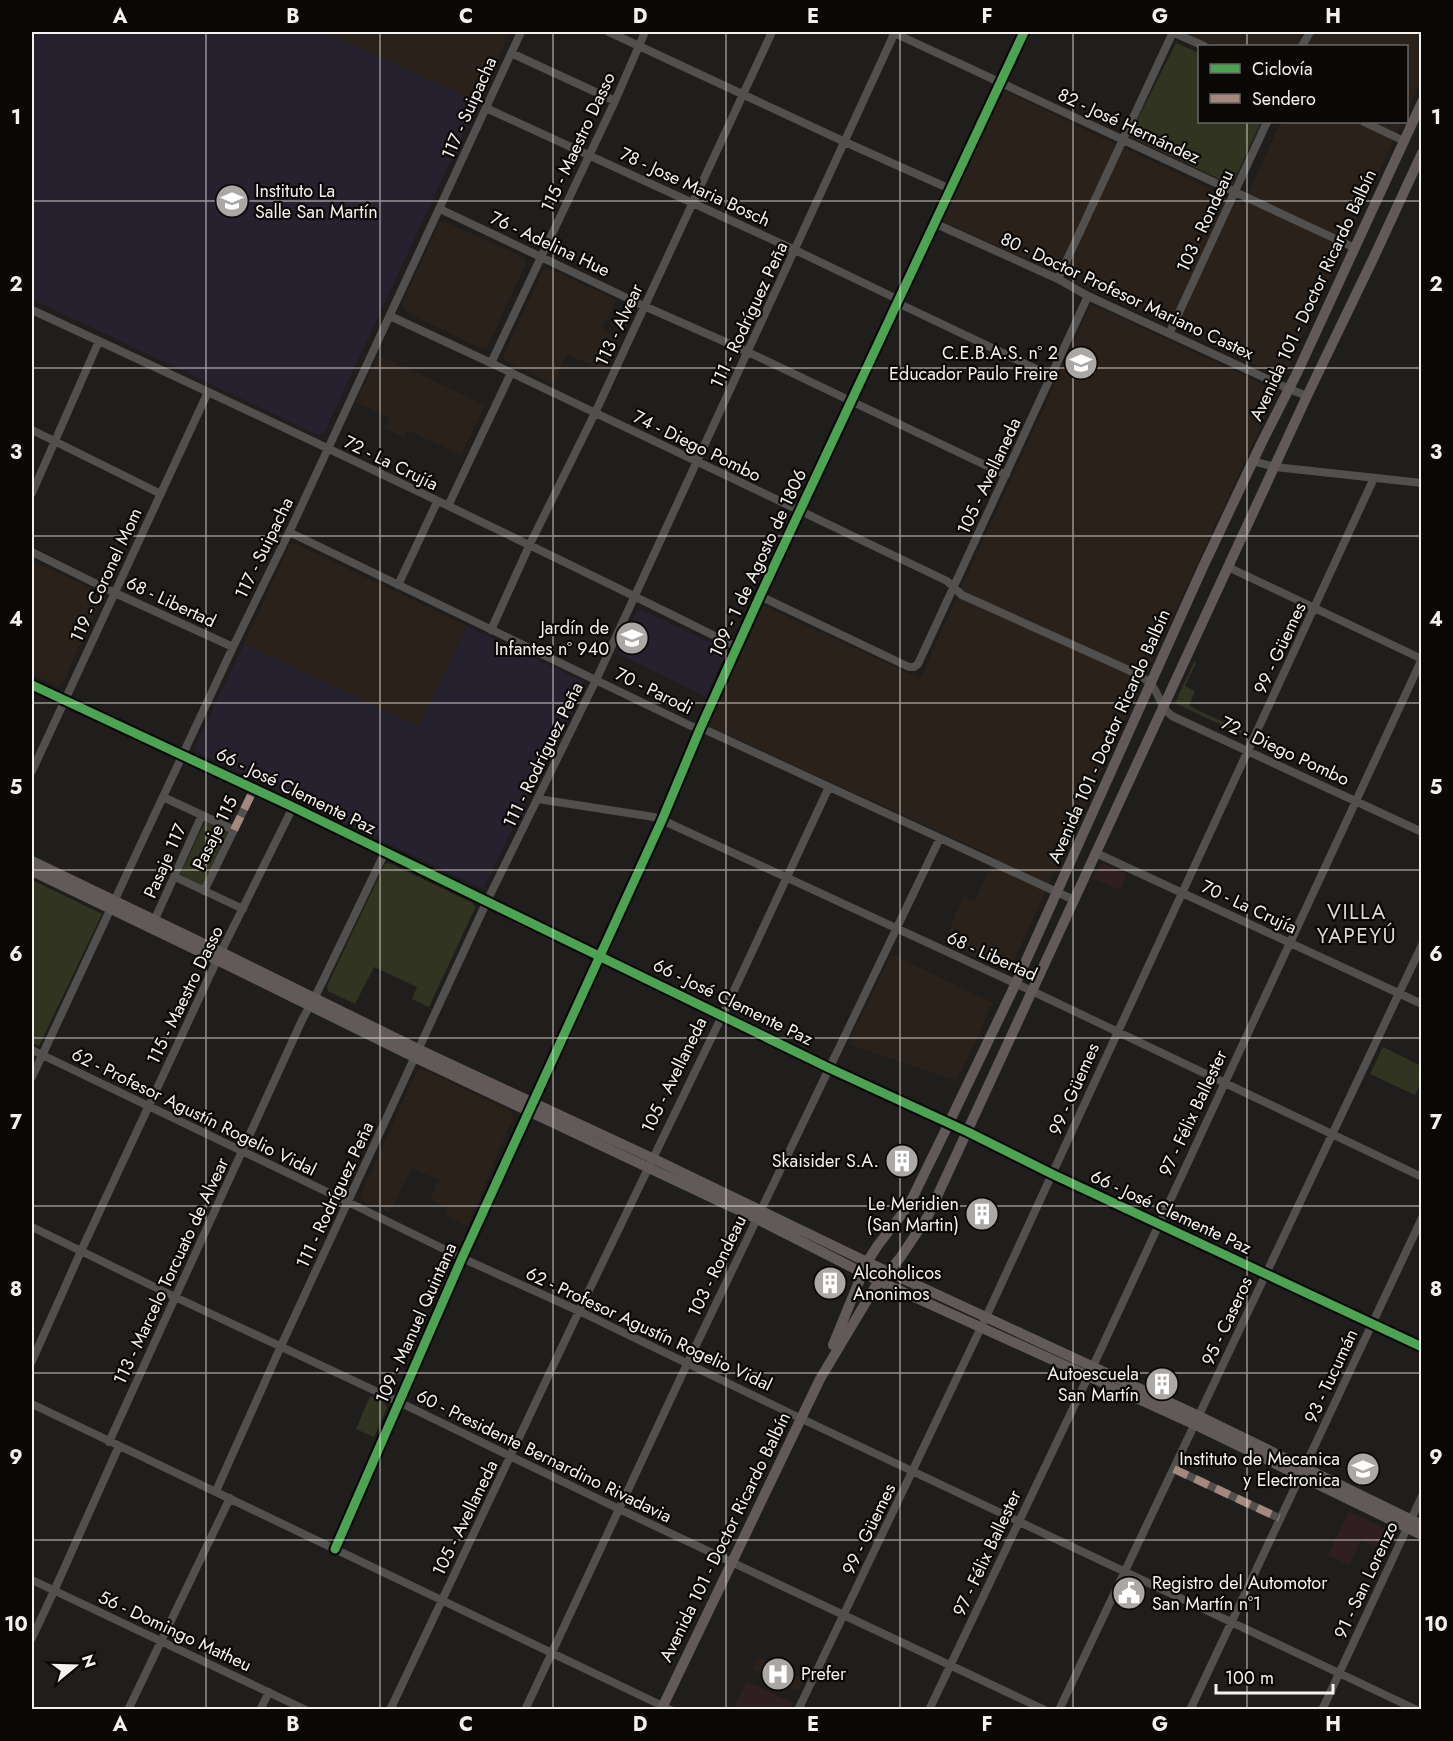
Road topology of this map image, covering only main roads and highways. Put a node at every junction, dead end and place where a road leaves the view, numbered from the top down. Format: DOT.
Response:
graph roads {
  1 [pos="1422,102"];
  2 [pos="1422,153"];
  3 [pos="32,861"];
  4 [pos="32,871"];
  5 [pos="113,904"];
  6 [pos="219,956"];
  7 [pos="865,1267"];
  8 [pos="888,1271"];
  9 [pos="879,1281"];
  10 [pos="983,1322"];
  11 [pos="820,1379"];
  12 [pos="1409,1524"];
  13 [pos="1422,1525"];
  14 [pos="1422,1535"];
  15 [pos="665,1708"];
  1 -- 7 [label="main road, Avenida 101 - Doctor Ricardo Balbín"];
  2 -- 8 [label="main road, Avenida 101 - Doctor Ricardo Balbín"];
  3 -- 5 [label="main road"];
  4 -- 5 [label="main road"];
  5 -- 6 [label="main road"];
  5 -- 6 [label="main road"];
  6 -- 7 [label="main road"];
  7 -- 8 [label="main road"];
  7 -- 9 [label="main road"];
  7 -- 11 [label="main road, Avenida 101 - Doctor Ricardo Balbín"];
  8 -- 9 [label="main road, Avenida 101 - Doctor Ricardo Balbín"];
  8 -- 10 [label="main road"];
  9 -- 10 [label="main road"];
  9 -- 11 [label="main road, Avenida 101 - Doctor Ricardo Balbín"];
  10 -- 12 [label="main road"];
  11 -- 15 [label="main road, Avenida 101 - Doctor Ricardo Balbín"];
  12 -- 13 [label="main road"];
  12 -- 14 [label="main road"];
}
